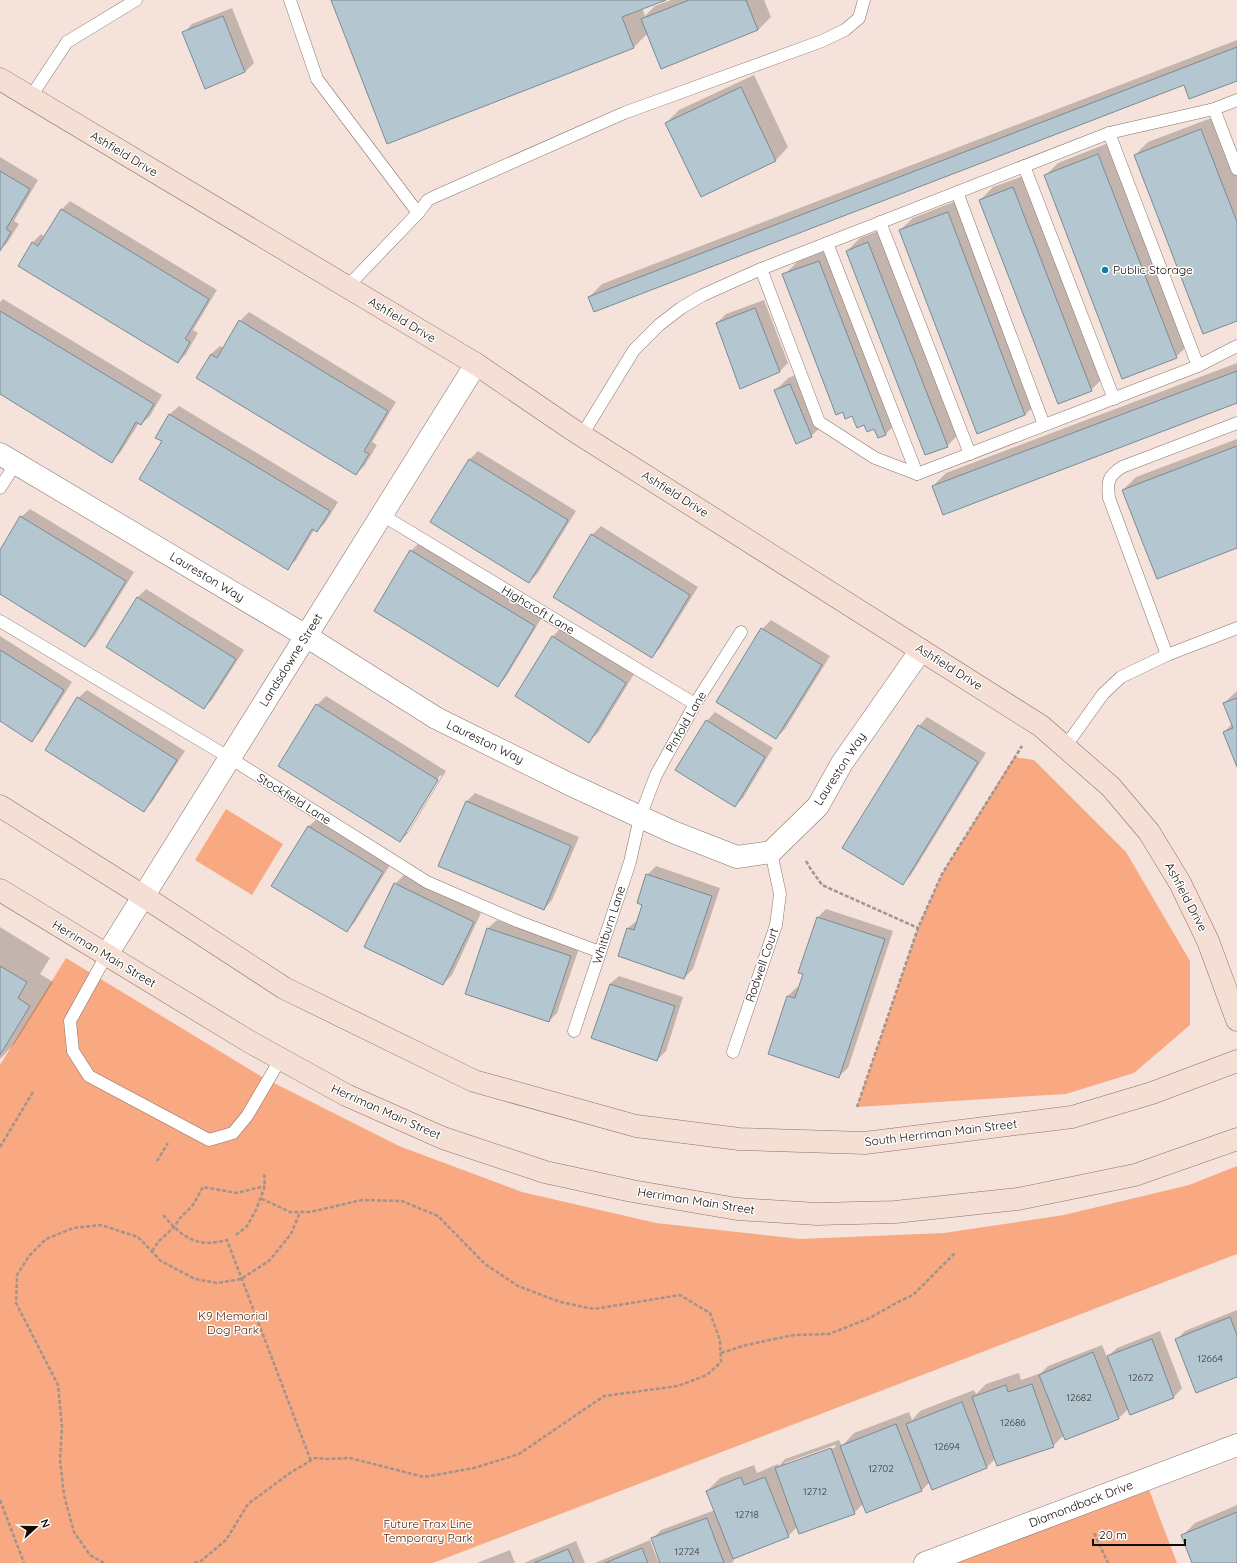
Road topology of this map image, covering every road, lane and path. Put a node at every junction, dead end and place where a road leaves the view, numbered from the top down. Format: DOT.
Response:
graph roads {
  1 [pos="136,0"];
  2 [pos="290,0"];
  3 [pos="864,0"];
  4 [pos="0,79"];
  5 [pos="30,98"];
  6 [pos="1237,100"];
  7 [pos="1214,109"];
  8 [pos="1109,132"];
  9 [pos="1024,166"];
  10 [pos="1237,169"];
  11 [pos="957,192"];
  12 [pos="418,213"];
  13 [pos="880,222"];
  14 [pos="827,243"];
  15 [pos="761,269"];
  16 [pos="347,287"];
  17 [pos="1237,346"];
  18 [pos="476,364"];
  19 [pos="1198,366"];
  20 [pos="1114,399"];
  21 [pos="1237,423"];
  22 [pos="1044,425"];
  23 [pos="582,435"];
  24 [pos="970,454"];
  25 [pos="8,459"];
  26 [pos="917,474"];
  27 [pos="0,488"];
  28 [pos="382,515"];
  29 [pos="0,621"];
  30 [pos="1237,628"];
  31 [pos="741,632"];
  32 [pos="306,636"];
  33 [pos="921,650"];
  34 [pos="1167,655"];
  35 [pos="695,704"];
  36 [pos="1022,746"];
  37 [pos="1065,747"];
  38 [pos="230,758"];
  39 [pos="0,806"];
  40 [pos="640,817"];
  41 [pos="771,852"];
  42 [pos="806,861"];
  43 [pos="0,890"];
  44 [pos="143,896"];
  45 [pos="918,928"];
  46 [pos="600,952"];
  47 [pos="106,956"];
  48 [pos="1237,1020"];
  49 [pos="574,1031"];
  50 [pos="733,1052"];
  51 [pos="280,1060"];
  52 [pos="1237,1060"];
  53 [pos="33,1092"];
  54 [pos="857,1107"];
  55 [pos="1237,1139"];
  56 [pos="0,1147"];
  57 [pos="264,1173"];
  58 [pos="265,1186"];
  59 [pos="260,1198"];
  60 [pos="300,1212"];
  61 [pos="163,1215"];
  62 [pos="174,1227"];
  63 [pos="236,1235"];
  64 [pos="152,1252"];
  65 [pos="955,1254"];
  66 [pos="241,1279"];
  67 [pos="721,1353"];
  68 [pos="1237,1445"];
  69 [pos="311,1461"];
  70 [pos="0,1500"];
  71 [pos="1094,1533"];
  72 [pos="24,1563"];
  73 [pos="104,1563"];
  74 [pos="194,1563"];
  75 [pos="925,1563"];
  76 [pos="1108,1563"];
  1 -- 5 [label="lane"];
  2 -- 12 [label="lane"];
  3 -- 12 [label="lane"];
  4 -- 5 [label="main road, Ashfield Drive"];
  5 -- 16 [label="main road, Ashfield Drive"];
  6 -- 7 [label="lane"];
  7 -- 8 [label="lane"];
  7 -- 10 [label="lane"];
  8 -- 9 [label="lane"];
  8 -- 19 [label="lane"];
  9 -- 11 [label="lane"];
  9 -- 20 [label="lane"];
  11 -- 13 [label="lane"];
  11 -- 22 [label="lane"];
  12 -- 16 [label="lane"];
  13 -- 14 [label="lane"];
  13 -- 24 [label="lane"];
  14 -- 15 [label="lane"];
  14 -- 26 [label="lane"];
  15 -- 23 [label="lane"];
  15 -- 26 [label="lane"];
  16 -- 18 [label="main road, Ashfield Drive"];
  17 -- 19 [label="lane"];
  18 -- 23 [label="main road, Ashfield Drive"];
  18 -- 28 [label="street, Landsdowne Street"];
  19 -- 20 [label="lane"];
  20 -- 22 [label="lane"];
  21 -- 34 [label="lane"];
  22 -- 24 [label="lane"];
  23 -- 33 [label="main road, Ashfield Drive"];
  24 -- 26 [label="lane"];
  25 -- 27 [label="lane"];
  25 -- 32 [label="street, Laureston Way"];
  28 -- 32 [label="street, Landsdowne Street"];
  28 -- 35 [label="lane, Highcroft Lane"];
  29 -- 38 [label="lane, Stockfield Lane"];
  30 -- 34 [label="lane"];
  31 -- 35 [label="lane, Pinfold Lane"];
  32 -- 38 [label="street, Landsdowne Street"];
  32 -- 40 [label="street, Laureston Way"];
  33 -- 37 [label="main road, Ashfield Drive"];
  33 -- 41 [label="street, Laureston Way"];
  34 -- 37 [label="lane"];
  35 -- 40 [label="lane, Pinfold Lane"];
  36 -- 45 [label="path"];
  37 -- 48 [label="main road, Ashfield Drive"];
  38 -- 44 [label="street, Landsdowne Street"];
  38 -- 46 [label="lane, Stockfield Lane"];
  39 -- 44 [label="main road"];
  40 -- 41 [label="street, Laureston Way"];
  40 -- 46 [label="lane, Whitburn Lane"];
  41 -- 50 [label="lane, Rodwell Court"];
  42 -- 45 [label="path"];
  43 -- 47 [label="main road, Herriman Main Street"];
  44 -- 47 [label="street, Landsdowne Street"];
  44 -- 52 [label="main road, South Herriman Main Street"];
  45 -- 54 [label="path"];
  46 -- 49 [label="lane, Whitburn Lane"];
  47 -- 51 [label="main road, Herriman Main Street"];
  47 -- 51 [label="lane"];
  51 -- 55 [label="main road, Herriman Main Street"];
  53 -- 56 [label="path"];
  57 -- 58 [label="path"];
  58 -- 59 [label="path"];
  58 -- 62 [label="path"];
  59 -- 60 [label="path"];
  59 -- 63 [label="path"];
  60 -- 66 [label="path"];
  60 -- 67 [label="path"];
  61 -- 62 [label="path"];
  62 -- 64 [label="path"];
  62 -- 66 [label="path"];
  64 -- 66 [label="path"];
  64 -- 73 [label="path"];
  65 -- 67 [label="path"];
  66 -- 69 [label="path"];
  67 -- 69 [label="path"];
  68 -- 75 [label="street, Diamondback Drive"];
  69 -- 74 [label="path"];
  70 -- 72 [label="path"];
  71 -- 76 [label="path"];
}
